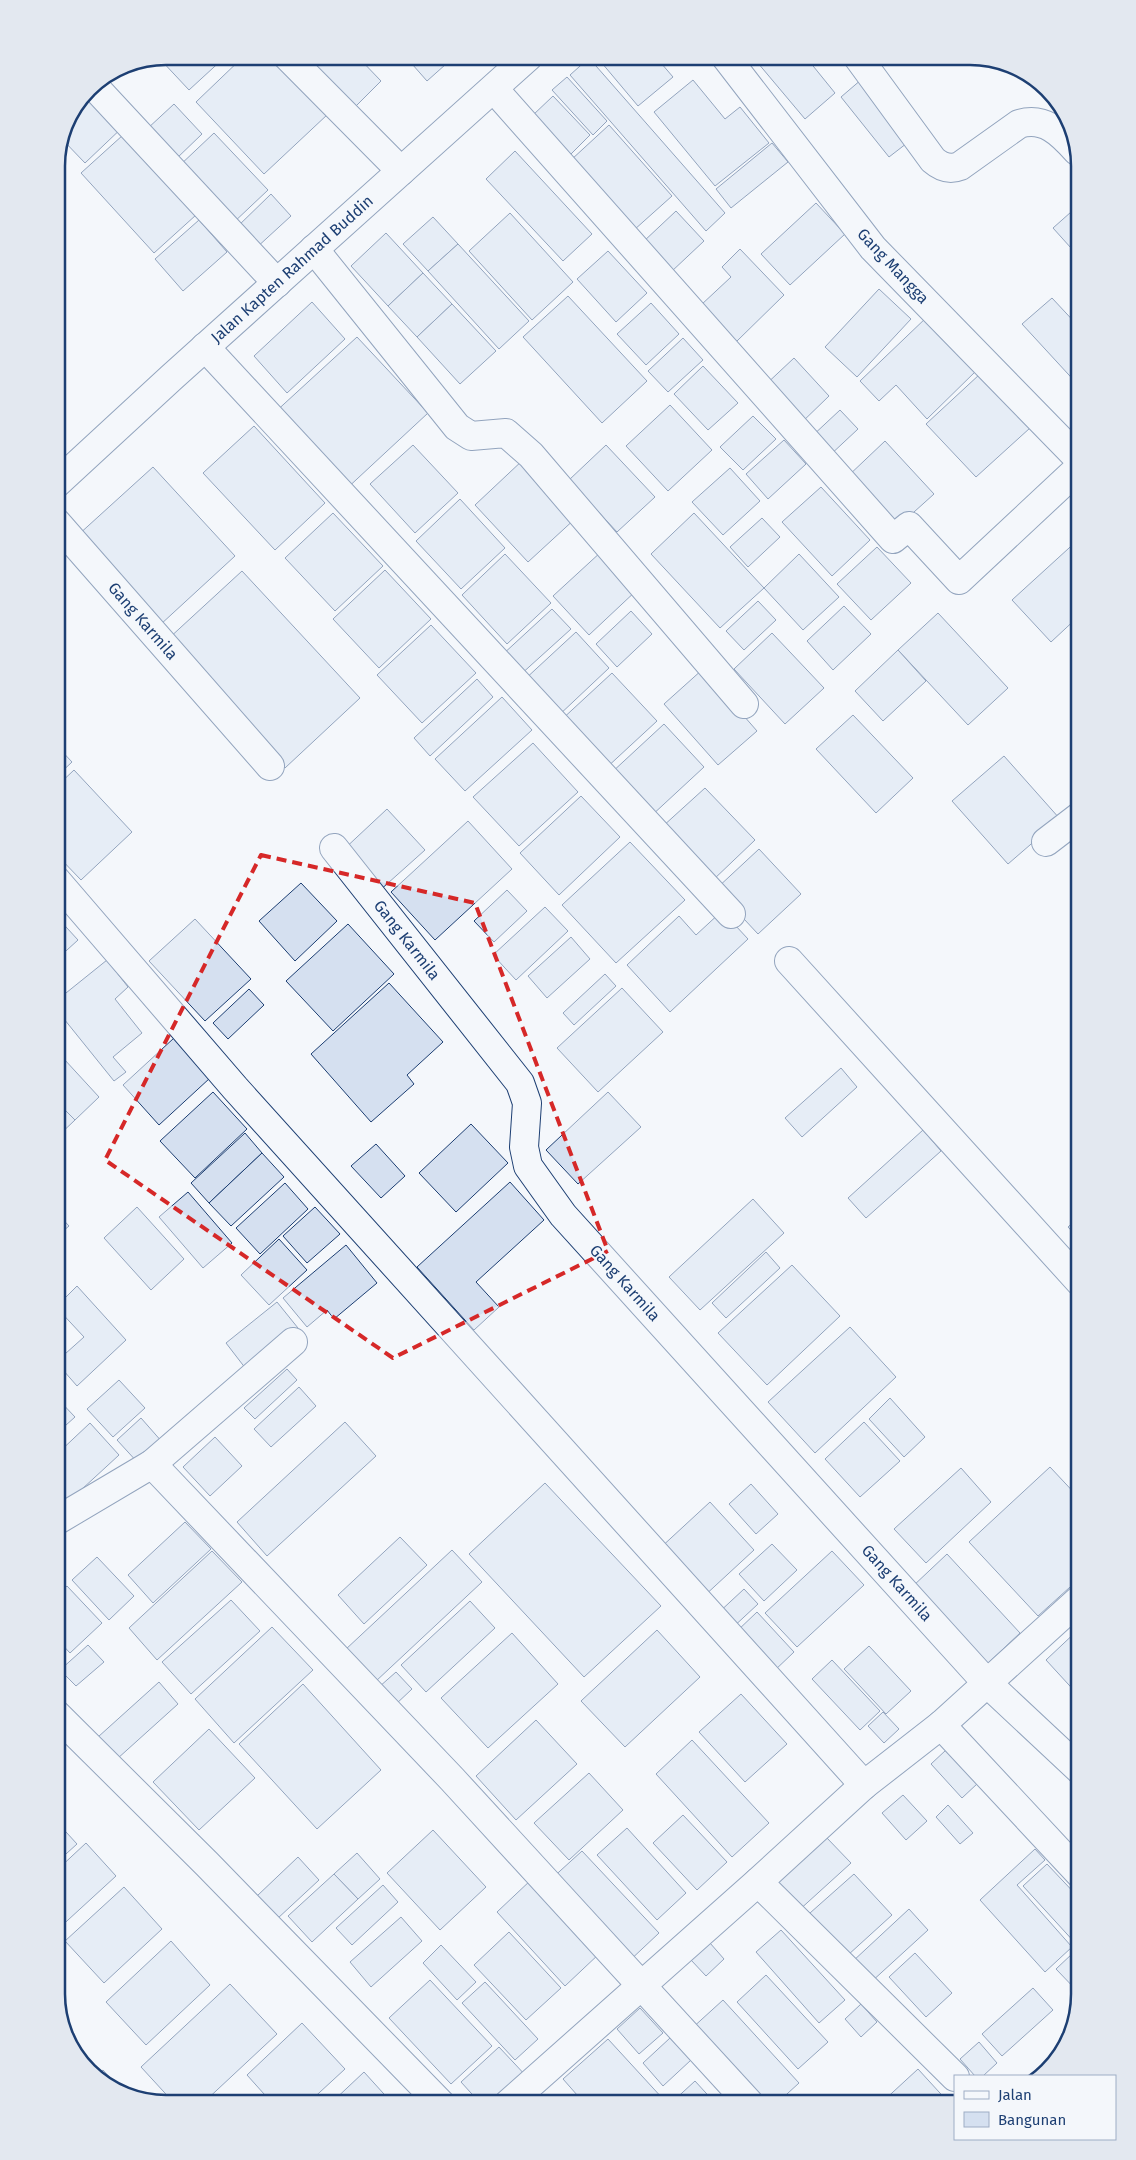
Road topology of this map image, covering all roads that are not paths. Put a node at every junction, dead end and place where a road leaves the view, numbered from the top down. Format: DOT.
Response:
graph roads {
  1 [pos="296,65"];
  2 [pos="519,65"];
  3 [pos="732,65"];
  4 [pos="864,65"];
  5 [pos="494,89"];
  6 [pos="98,91"];
  7 [pos="1068,143"];
  8 [pos="401,171"];
  9 [pos="314,249"];
  10 [pos="277,283"];
  11 [pos="205,347"];
  12 [pos="1071,451"];
  13 [pos="1071,475"];
  14 [pos="65,476"];
  15 [pos="65,532"];
  16 [pos="744,704"];
  17 [pos="270,766"];
  18 [pos="1071,823"];
  19 [pos="1046,842"];
  20 [pos="334,848"];
  21 [pos="65,891"];
  22 [pos="731,914"];
  23 [pos="788,961"];
  24 [pos="1071,1272"];
  25 [pos="293,1342"];
  26 [pos="152,1464"];
  27 [pos="65,1516"];
  28 [pos="1071,1606"];
  29 [pos="986,1682"];
  30 [pos="65,1723"];
  31 [pos="941,1725"];
  32 [pos="1071,1762"];
  33 [pos="864,1785"];
  34 [pos="1071,1864"];
  35 [pos="758,1882"];
  36 [pos="641,1987"];
  37 [pos="954,2076"];
  38 [pos="432,2095"];
  39 [pos="518,2095"];
  40 [pos="742,2095"];
  1 -- 8 [label="street"];
  2 -- 5 [label="street, Jalan Kapten Rahmad Buddin"];
  3 -- 12 [label="street, Gang Mangga"];
  4 -- 7 [label="street"];
  5 -- 8 [label="street, Jalan Kapten Rahmad Buddin"];
  5 -- 13 [label="street"];
  6 -- 10 [label="street"];
  8 -- 9 [label="street, Jalan Kapten Rahmad Buddin"];
  9 -- 10 [label="street, Jalan Kapten Rahmad Buddin"];
  9 -- 16 [label="street"];
  10 -- 11 [label="street, Jalan Kapten Rahmad Buddin"];
  11 -- 14 [label="street, Jalan Kapten Rahmad Buddin"];
  11 -- 22 [label="street"];
  15 -- 17 [label="street, Gang Karmila"];
  18 -- 19 [label="street"];
  20 -- 29 [label="street, Gang Karmila"];
  21 -- 33 [label="street"];
  23 -- 24 [label="street"];
  25 -- 26 [label="street"];
  26 -- 27 [label="street"];
  26 -- 36 [label="street"];
  28 -- 29 [label="street"];
  29 -- 31 [label="street"];
  29 -- 32 [label="street, Gang Karmila"];
  30 -- 38 [label="street"];
  31 -- 33 [label="street"];
  31 -- 34 [label="street"];
  33 -- 35 [label="street"];
  35 -- 36 [label="street"];
  35 -- 37 [label="street"];
  36 -- 39 [label="street"];
  36 -- 40 [label="street"];
}
